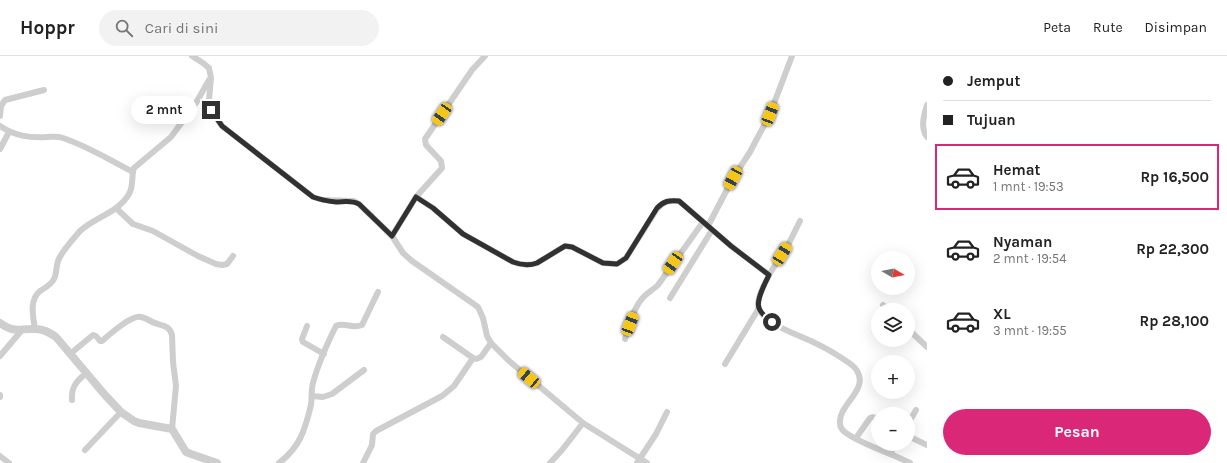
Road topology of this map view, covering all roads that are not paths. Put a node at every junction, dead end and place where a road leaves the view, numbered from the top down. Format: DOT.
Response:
graph roads {
  1 [pos="192,56"];
  2 [pos="485,56"];
  3 [pos="792,56"];
  4 [pos="211,78"];
  5 [pos="44,90"];
  6 [pos="927,105"];
  7 [pos="0,116"];
  8 [pos="0,126"];
  9 [pos="9,132"];
  10 [pos="927,137"];
  11 [pos="0,149"];
  12 [pos="132,172"];
  13 [pos="416,197"];
  14 [pos="117,209"];
  15 [pos="800,220"];
  16 [pos="703,222"];
  17 [pos="710,228"];
  18 [pos="392,236"];
  19 [pos="233,256"];
  20 [pos="769,275"];
  21 [pos="378,292"];
  22 [pos="670,298"];
  23 [pos="759,308"];
  24 [pos="0,323"];
  25 [pos="307,326"];
  26 [pos="35,329"];
  27 [pos="22,330"];
  28 [pos="915,336"];
  29 [pos="443,337"];
  30 [pos="624,339"];
  31 [pos="491,343"];
  32 [pos="927,347"];
  33 [pos="70,354"];
  34 [pos="324,354"];
  35 [pos="0,356"];
  36 [pos="473,358"];
  37 [pos="725,364"];
  38 [pos="364,370"];
  39 [pos="87,373"];
  40 [pos="312,396"];
  41 [pos="72,400"];
  42 [pos="121,412"];
  43 [pos="667,412"];
  44 [pos="871,418"];
  45 [pos="583,423"];
  46 [pos="172,429"];
  47 [pos="856,438"];
  48 [pos="915,439"];
  49 [pos="927,445"];
  50 [pos="85,450"];
  51 [pos="892,451"];
  52 [pos="890,454"];
  53 [pos="0,456"];
  54 [pos="638,461"];
  55 [pos="9,463"];
  56 [pos="217,463"];
  57 [pos="279,463"];
  58 [pos="363,463"];
  59 [pos="550,463"];
  60 [pos="647,463"];
  61 [pos="910,463"];
  1 -- 4 [label="street"];
  2 -- 13 [label="street"];
  3 -- 17 [label="street"];
  4 -- 12 [label="street"];
  4 -- 18 [label="street"];
  5 -- 7 [label="street"];
  6 -- 10 [label="street"];
  8 -- 9 [label="street"];
  9 -- 11 [label="street"];
  9 -- 12 [label="street"];
  12 -- 14 [label="street"];
  13 -- 16 [label="street"];
  13 -- 18 [label="street"];
  14 -- 19 [label="street"];
  14 -- 26 [label="street"];
  15 -- 20 [label="street"];
  16 -- 17 [label="street"];
  16 -- 30 [label="street"];
  17 -- 20 [label="street"];
  17 -- 22 [label="street"];
  18 -- 31 [label="street"];
  20 -- 23 [label="street"];
  21 -- 34 [label="street"];
  23 -- 37 [label="street"];
  23 -- 47 [label="street"];
  24 -- 27 [label="street"];
  25 -- 34 [label="street"];
  26 -- 27 [label="street"];
  26 -- 33 [label="street"];
  27 -- 35 [label="street"];
  28 -- 32 [label="street"];
  29 -- 36 [label="street"];
  31 -- 36 [label="street"];
  31 -- 45 [label="street"];
  33 -- 39 [label="street"];
  33 -- 46 [label="street"];
  34 -- 40 [label="street"];
  36 -- 58 [label="street"];
  38 -- 40 [label="street"];
  39 -- 41 [label="street"];
  39 -- 42 [label="street"];
  40 -- 57 [label="street"];
  42 -- 46 [label="street"];
  42 -- 50 [label="street"];
  43 -- 54 [label="street"];
  44 -- 47 [label="street"];
  45 -- 54 [label="street"];
  45 -- 59 [label="street"];
  46 -- 56 [label="street"];
  47 -- 52 [label="street"];
  48 -- 49 [label="street"];
  51 -- 52 [label="street"];
  52 -- 61 [label="street"];
  53 -- 55 [label="street"];
  54 -- 60 [label="street"];
}
